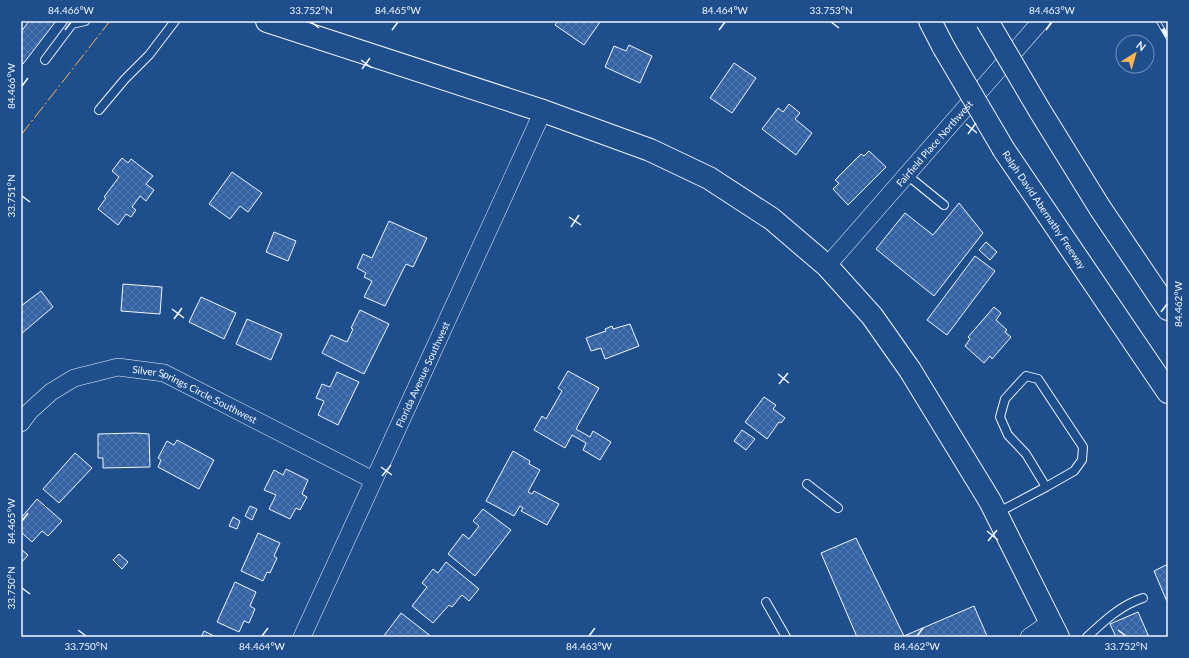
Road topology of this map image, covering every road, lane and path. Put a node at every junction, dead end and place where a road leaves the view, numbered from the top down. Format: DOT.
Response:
graph roads {
  1 [pos="85,21"];
  2 [pos="175,21"];
  3 [pos="930,21"];
  4 [pos="987,21"];
  5 [pos="1041,21"];
  6 [pos="72,22"];
  7 [pos="270,22"];
  8 [pos="45,60"];
  9 [pos="99,110"];
  10 [pos="543,111"];
  11 [pos="907,175"];
  12 [pos="944,205"];
  13 [pos="827,266"];
  14 [pos="1168,309"];
  15 [pos="1168,392"];
  16 [pos="21,423"];
  17 [pos="373,480"];
  18 [pos="807,484"];
  19 [pos="1046,487"];
  20 [pos="838,508"];
  21 [pos="996,514"];
  22 [pos="1143,598"];
  23 [pos="766,602"];
  24 [pos="1055,629"];
  25 [pos="302,637"];
  26 [pos="786,637"];
  27 [pos="1029,637"];
  28 [pos="1088,637"];
  1 -- 6 [label="lane"];
  2 -- 9 [label="lane"];
  3 -- 15 [label="main road, Ralph David Abernathy Freeway, bridge"];
  4 -- 14 [label="main road, bridge"];
  5 -- 11 [label="street, Fairfield Place Northwest"];
  6 -- 8 [label="lane"];
  7 -- 10 [label="main road"];
  10 -- 13 [label="main road"];
  10 -- 17 [label="street, Florida Avenue Southwest"];
  11 -- 12 [label="lane"];
  11 -- 13 [label="street, Fairfield Place Northwest"];
  13 -- 21 [label="main road"];
  16 -- 17 [label="street, Silver Springs Circle Southwest"];
  17 -- 25 [label="street, Florida Avenue Southwest"];
  18 -- 20 [label="lane"];
  19 -- 19 [label="lane"];
  19 -- 21 [label="lane"];
  21 -- 24 [label="main road"];
  22 -- 28 [label="lane"];
  23 -- 26 [label="lane"];
  24 -- 27 [label="street"];
}
